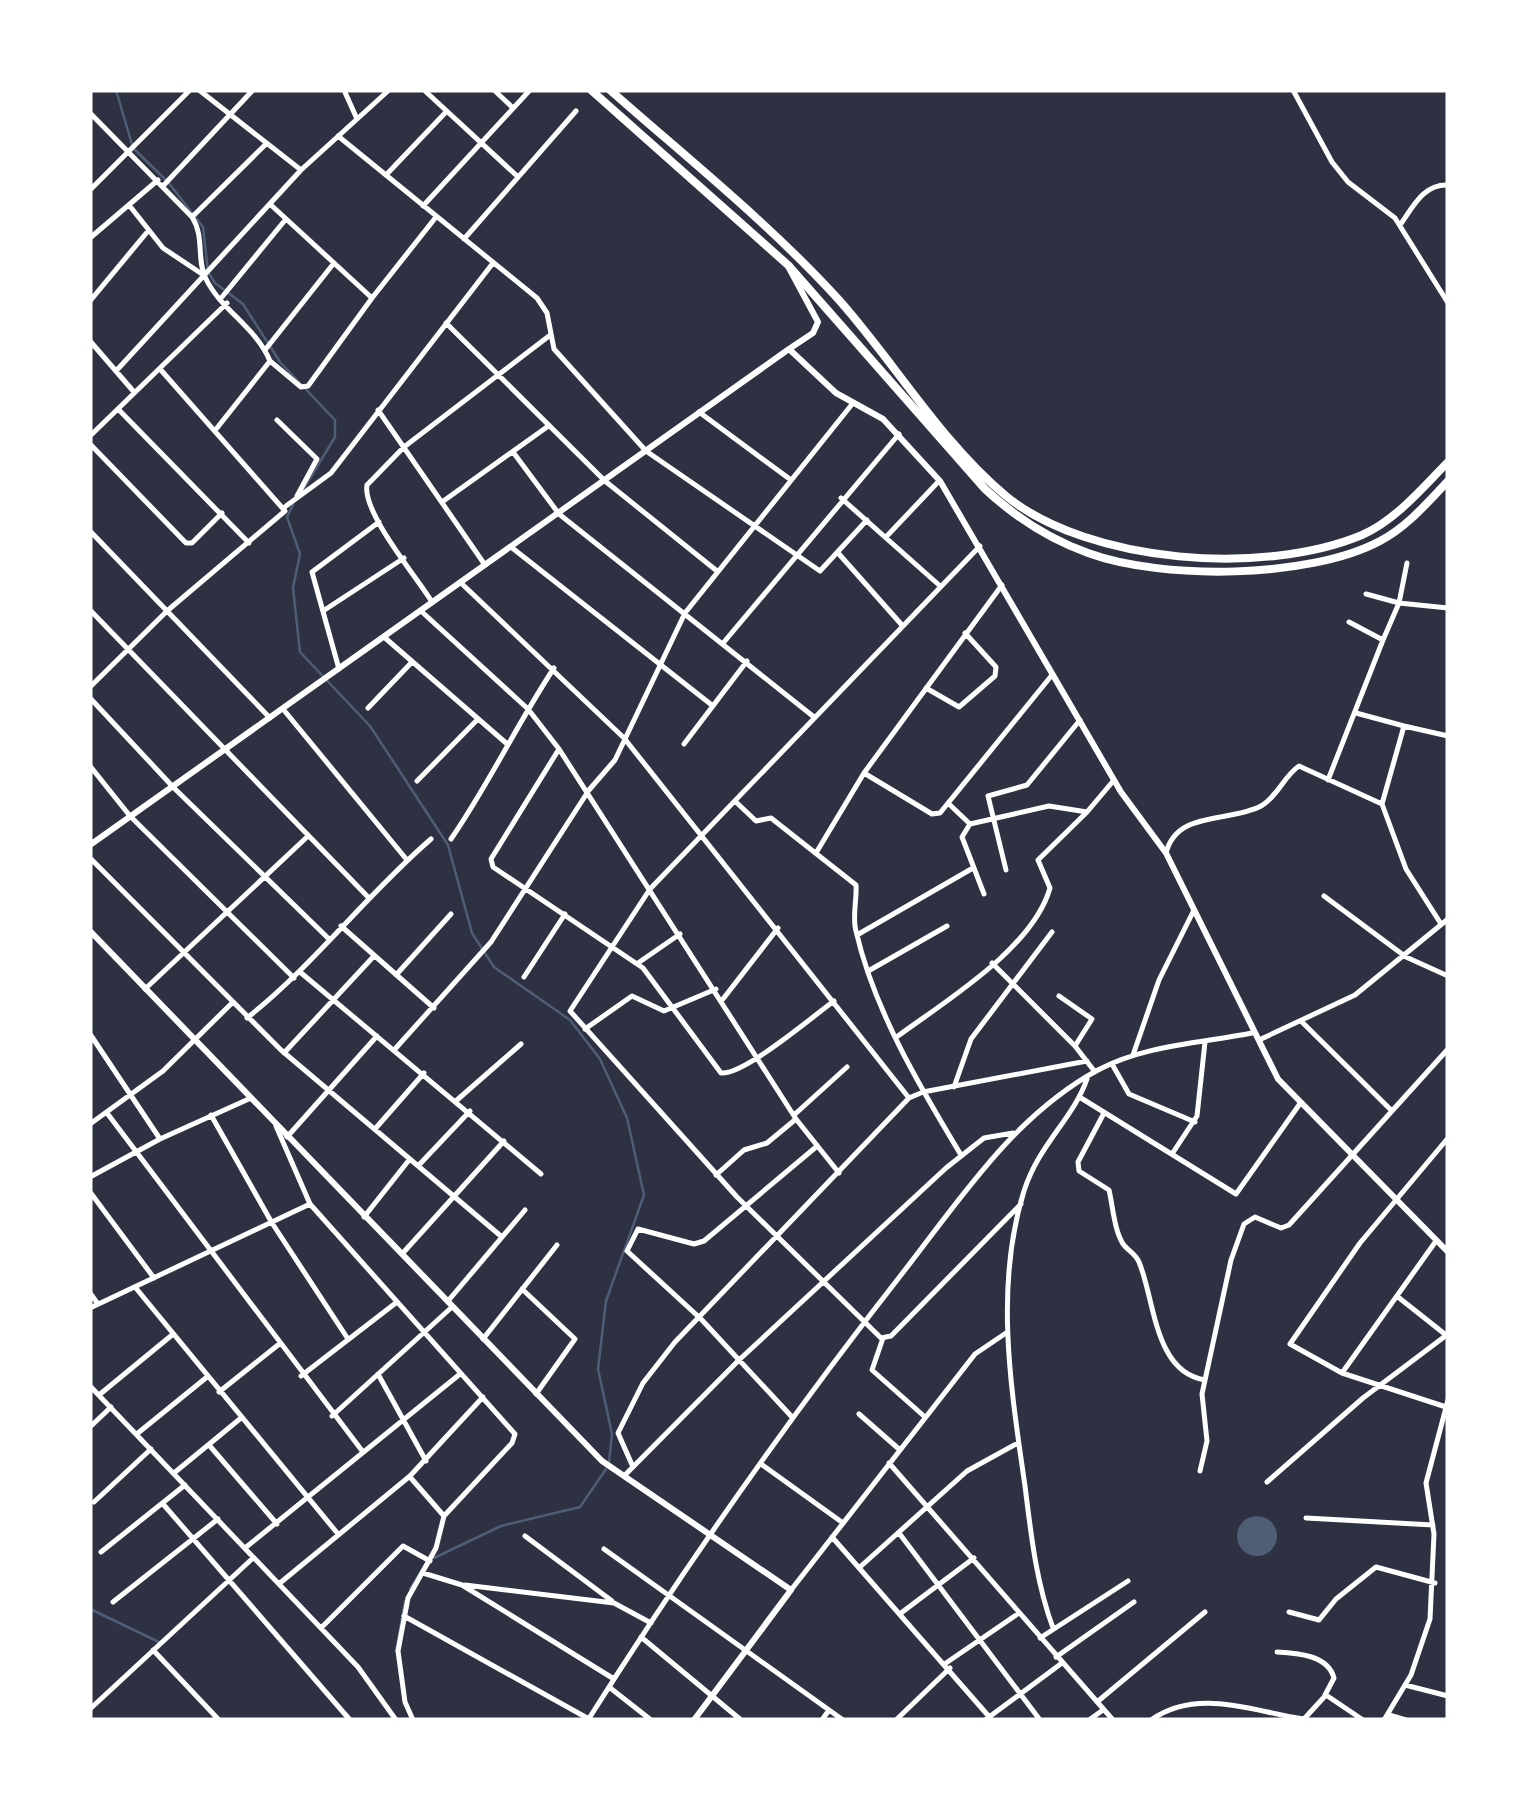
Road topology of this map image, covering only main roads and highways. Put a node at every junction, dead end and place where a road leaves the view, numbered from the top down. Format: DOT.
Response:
graph roads {
  1 [pos="591,90"];
  2 [pos="610,90"];
  3 [pos="1448,462"];
  4 [pos="1448,482"];
  1 -- 4 [label="main road"];
  2 -- 3 [label="main road"];
}
